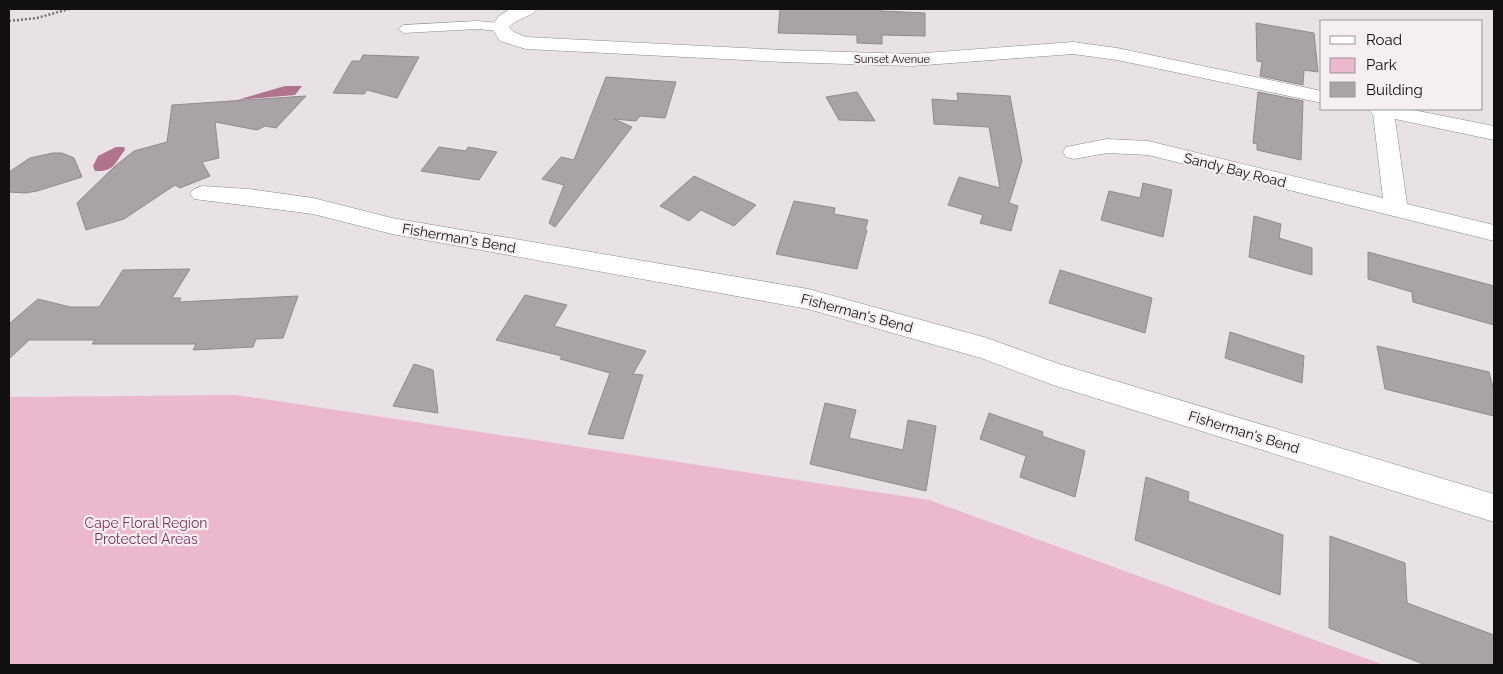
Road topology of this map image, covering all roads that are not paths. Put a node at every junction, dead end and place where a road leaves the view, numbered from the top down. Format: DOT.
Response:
graph roads {
  1 [pos="528,9"];
  2 [pos="500,27"];
  3 [pos="404,29"];
  4 [pos="1320,97"];
  5 [pos="1380,110"];
  6 [pos="1385,110"];
  7 [pos="1494,133"];
  8 [pos="1074,152"];
  9 [pos="202,194"];
  10 [pos="1396,208"];
  11 [pos="1494,233"];
  12 [pos="1494,508"];
  1 -- 2 [label="street"];
  2 -- 3 [label="lane"];
  2 -- 4 [label="street, Sunset Avenue"];
  5 -- 10 [label="street"];
  6 -- 7 [label="street"];
  8 -- 10 [label="street, Sandy Bay Road"];
  9 -- 12 [label="street, Fisherman's Bend"];
  10 -- 11 [label="street, Sandy Bay Road"];
}
